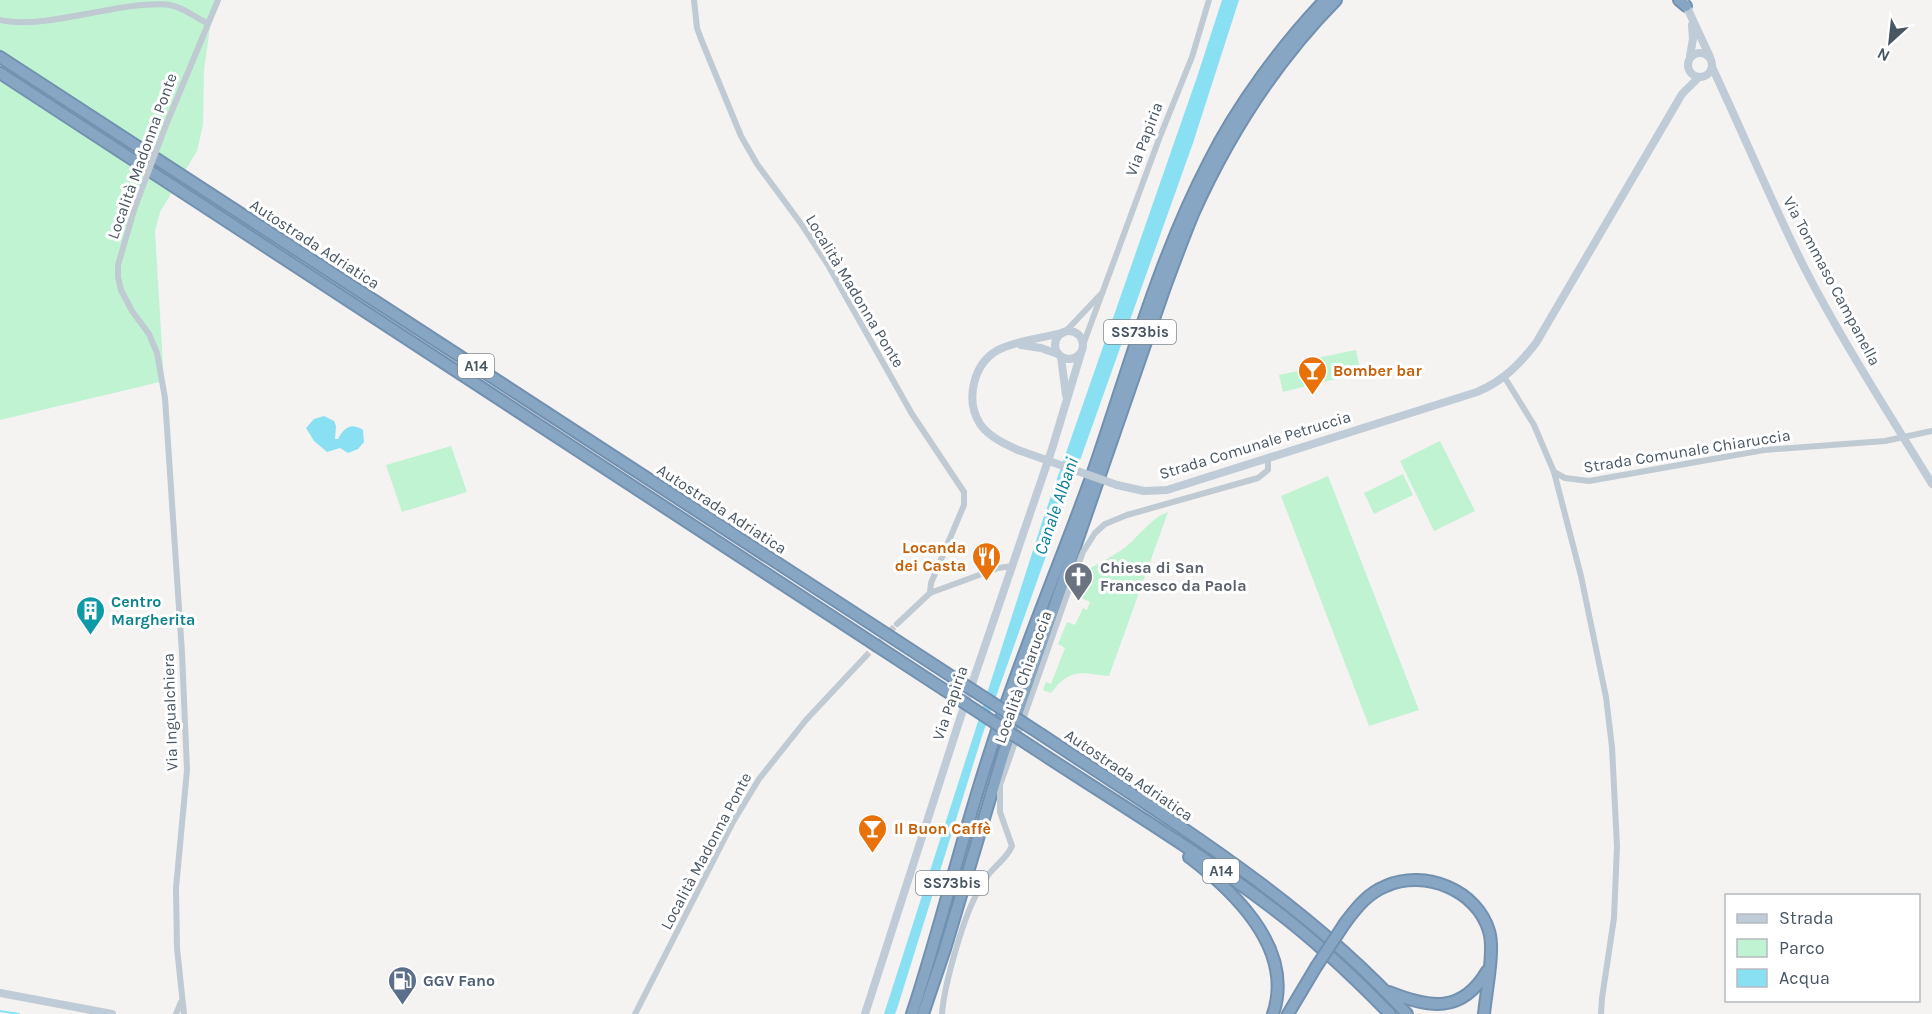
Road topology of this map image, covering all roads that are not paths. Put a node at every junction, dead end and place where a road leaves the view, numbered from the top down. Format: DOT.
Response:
graph roads {
  1 [pos="218,0"];
  2 [pos="694,0"];
  3 [pos="1209,0"];
  4 [pos="1325,0"];
  5 [pos="1336,0"];
  6 [pos="1684,2"];
  7 [pos="1691,19"];
  8 [pos="0,20"];
  9 [pos="207,23"];
  10 [pos="1690,56"];
  11 [pos="0,57"];
  12 [pos="1711,62"];
  13 [pos="1688,67"];
  14 [pos="0,73"];
  15 [pos="1702,76"];
  16 [pos="1721,86"];
  17 [pos="1682,94"];
  18 [pos="1106,288"];
  19 [pos="1064,332"];
  20 [pos="1018,344"];
  21 [pos="1082,349"];
  22 [pos="157,353"];
  23 [pos="1059,356"];
  24 [pos="1505,378"];
  25 [pos="1067,402"];
  26 [pos="1932,431"];
  27 [pos="1903,437"];
  28 [pos="1268,459"];
  29 [pos="1554,472"];
  30 [pos="1932,484"];
  31 [pos="1013,566"];
  32 [pos="930,593"];
  33 [pos="897,624"];
  34 [pos="865,657"];
  35 [pos="1126,809"];
  36 [pos="945,949"];
  37 [pos="1488,968"];
  38 [pos="1384,990"];
  39 [pos="0,993"];
  40 [pos="182,999"];
  41 [pos="112,1014"];
  42 [pos="176,1014"];
  43 [pos="184,1014"];
  44 [pos="635,1014"];
  45 [pos="865,1014"];
  46 [pos="912,1014"];
  47 [pos="923,1014"];
  48 [pos="928,1014"];
  49 [pos="942,1014"];
  50 [pos="1274,1014"];
  51 [pos="1288,1014"];
  52 [pos="1390,1014"];
  53 [pos="1407,1014"];
  54 [pos="1484,1014"];
  55 [pos="1601,1014"];
  1 -- 9 [label="street, Località Madonna Ponte"];
  2 -- 32 [label="street, Località Madonna Ponte"];
  3 -- 18 [label="street, Via Papiria"];
  4 -- 46 [label="highway, SS73bis"];
  5 -- 36 [label="highway, SS73bis"];
  6 -- 7 [label="street, Via Tommaso Campanella"];
  7 -- 10 [label="street, Via Tommaso Campanella"];
  7 -- 12 [label="street, Via Tommaso Campanella"];
  8 -- 9 [label="street"];
  9 -- 22 [label="street, Località Madonna Ponte, bridge"];
  10 -- 12 [label="street"];
  10 -- 13 [label="street, Via Tommaso Campanella"];
  11 -- 38 [label="highway, Autostrada Adriatica / A14, bridge"];
  12 -- 15 [label="street"];
  12 -- 16 [label="street, Via Tommaso Campanella"];
  13 -- 15 [label="street"];
  13 -- 17 [label="street, Strada Comunale Petruccia"];
  14 -- 35 [label="highway, Autostrada Adriatica / A14, bridge"];
  15 -- 16 [label="street"];
  15 -- 17 [label="street, Strada Comunale Petruccia"];
  16 -- 27 [label="street, Via Tommaso Campanella"];
  17 -- 24 [label="street, Strada Comunale Petruccia"];
  18 -- 19 [label="street, Via Papiria"];
  18 -- 21 [label="street, Via Papiria"];
  19 -- 20 [label="street, Strada Comunale Petruccia"];
  19 -- 21 [label="street"];
  19 -- 23 [label="street, Via Papiria"];
  20 -- 23 [label="street"];
  20 -- 28 [label="street, Strada Comunale Petruccia, bridge"];
  21 -- 23 [label="street"];
  21 -- 25 [label="street, Via Papiria"];
  22 -- 40 [label="street, Via Ingualchiera"];
  23 -- 25 [label="street, Via Papiria"];
  24 -- 28 [label="street, Strada Comunale Petruccia"];
  24 -- 29 [label="street"];
  25 -- 31 [label="street, Via Papiria"];
  26 -- 27 [label="street, Strada Comunale Chiaruccia"];
  27 -- 29 [label="street, Strada Comunale Chiaruccia"];
  27 -- 30 [label="street, Via Tommaso Campanella"];
  28 -- 49 [label="street, Località Chiaruccia"];
  29 -- 55 [label="street"];
  31 -- 32 [label="street, Località Madonna Ponte"];
  31 -- 45 [label="street, Via Papiria"];
  32 -- 33 [label="street, Località Madonna Ponte"];
  34 -- 44 [label="street, Località Madonna Ponte"];
  35 -- 50 [label="highway, A14"];
  35 -- 52 [label="highway, Autostrada Adriatica / A14"];
  36 -- 47 [label="highway, SS73bis"];
  36 -- 48 [label="highway"];
  37 -- 38 [label="highway, A14"];
  37 -- 51 [label="highway, bridge"];
  37 -- 54 [label="highway"];
  38 -- 53 [label="highway, Autostrada Adriatica / A14"];
  39 -- 41 [label="street"];
  40 -- 42 [label="street, Via Ingualchiera"];
  40 -- 43 [label="street, Via Ingualchiera"];
}
